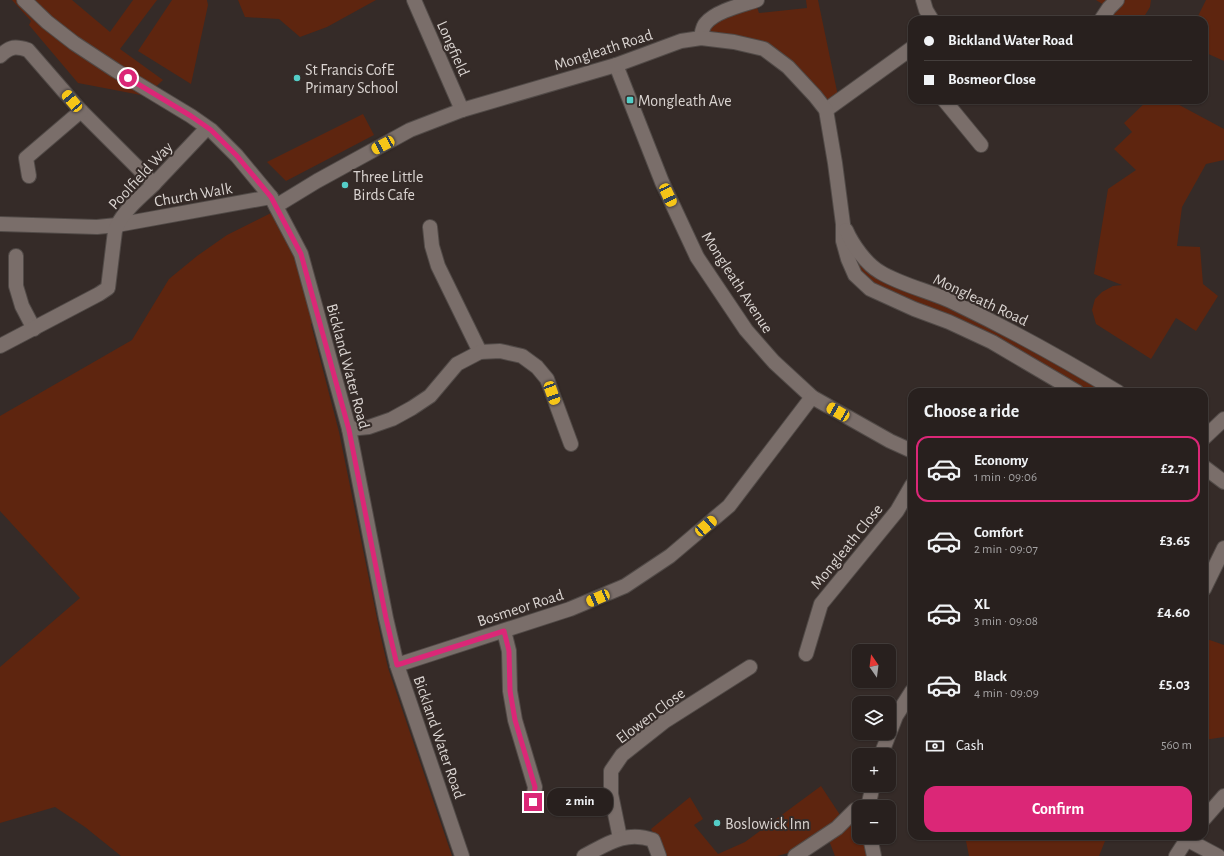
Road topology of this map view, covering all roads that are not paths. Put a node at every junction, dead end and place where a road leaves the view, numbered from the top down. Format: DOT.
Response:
graph roads {
  1 [pos="24,0"];
  2 [pos="414,0"];
  3 [pos="758,0"];
  4 [pos="923,0"];
  5 [pos="1117,0"];
  6 [pos="930,16"];
  7 [pos="1104,16"];
  8 [pos="701,38"];
  9 [pos="908,54"];
  10 [pos="0,56"];
  11 [pos="616,65"];
  12 [pos="947,104"];
  13 [pos="462,110"];
  14 [pos="826,110"];
  15 [pos="80,111"];
  16 [pos="207,128"];
  17 [pos="981,145"];
  18 [pos="29,176"];
  19 [pos="154,184"];
  20 [pos="274,202"];
  21 [pos="0,224"];
  22 [pos="843,224"];
  23 [pos="117,225"];
  24 [pos="430,227"];
  25 [pos="16,256"];
  26 [pos="34,329"];
  27 [pos="0,346"];
  28 [pos="480,352"];
  29 [pos="1070,388"];
  30 [pos="1111,388"];
  31 [pos="812,397"];
  32 [pos="1224,420"];
  33 [pos="349,430"];
  34 [pos="1208,434"];
  35 [pos="571,444"];
  36 [pos="908,449"];
  37 [pos="1208,470"];
  38 [pos="1224,482"];
  39 [pos="908,492"];
  40 [pos="1224,548"];
  41 [pos="1208,581"];
  42 [pos="504,631"];
  43 [pos="806,654"];
  44 [pos="397,665"];
  45 [pos="750,667"];
  46 [pos="908,697"];
  47 [pos="884,748"];
  48 [pos="1224,796"];
  49 [pos="533,802"];
  50 [pos="852,813"];
  51 [pos="1208,814"];
  52 [pos="620,838"];
  53 [pos="1186,840"];
  54 [pos="1190,840"];
  55 [pos="871,844"];
  56 [pos="462,856"];
  57 [pos="584,856"];
  58 [pos="659,856"];
  59 [pos="795,856"];
  60 [pos="874,856"];
  61 [pos="1176,856"];
  62 [pos="1218,856"];
  1 -- 16 [label="street, Bickland Water Road"];
  2 -- 13 [label="street, Longfield"];
  3 -- 8 [label="street"];
  4 -- 6 [label="street"];
  5 -- 7 [label="street"];
  8 -- 11 [label="street, Mongleath Road"];
  8 -- 14 [label="street, Mongleath Road"];
  9 -- 14 [label="street"];
  10 -- 15 [label="street"];
  11 -- 13 [label="street, Mongleath Road"];
  11 -- 31 [label="street, Mongleath Avenue"];
  12 -- 17 [label="street"];
  13 -- 20 [label="street, Mongleath Road"];
  14 -- 22 [label="street, Mongleath Road"];
  15 -- 18 [label="street"];
  15 -- 19 [label="street"];
  16 -- 19 [label="street, Poolfield Way"];
  16 -- 20 [label="street, Bickland Water Road"];
  19 -- 23 [label="street, Poolfield Way"];
  20 -- 23 [label="street, Church Walk"];
  20 -- 33 [label="street, Bickland Water Road"];
  21 -- 23 [label="street, Church Walk"];
  22 -- 29 [label="street, Mongleath Road"];
  22 -- 30 [label="street, Mongleath Road"];
  23 -- 26 [label="street, Poolfield Way"];
  24 -- 28 [label="street"];
  25 -- 26 [label="street"];
  26 -- 27 [label="street, Poolfield Way"];
  28 -- 33 [label="street"];
  28 -- 35 [label="street"];
  31 -- 36 [label="street, Mongleath Avenue"];
  31 -- 42 [label="street, Bosmeor Road"];
  32 -- 34 [label="street"];
  33 -- 44 [label="street, Bickland Water Road"];
  37 -- 38 [label="street"];
  39 -- 43 [label="street, Mongleath Close"];
  40 -- 41 [label="street"];
  42 -- 44 [label="street, Bosmeor Road"];
  42 -- 49 [label="street"];
  44 -- 56 [label="street, Bickland Water Road"];
  45 -- 52 [label="street, Elowen Close"];
  46 -- 47 [label="street"];
  48 -- 51 [label="street"];
  50 -- 59 [label="street"];
  52 -- 57 [label="street"];
  52 -- 58 [label="street"];
  53 -- 61 [label="street"];
  54 -- 62 [label="street"];
  55 -- 60 [label="street"];
}
